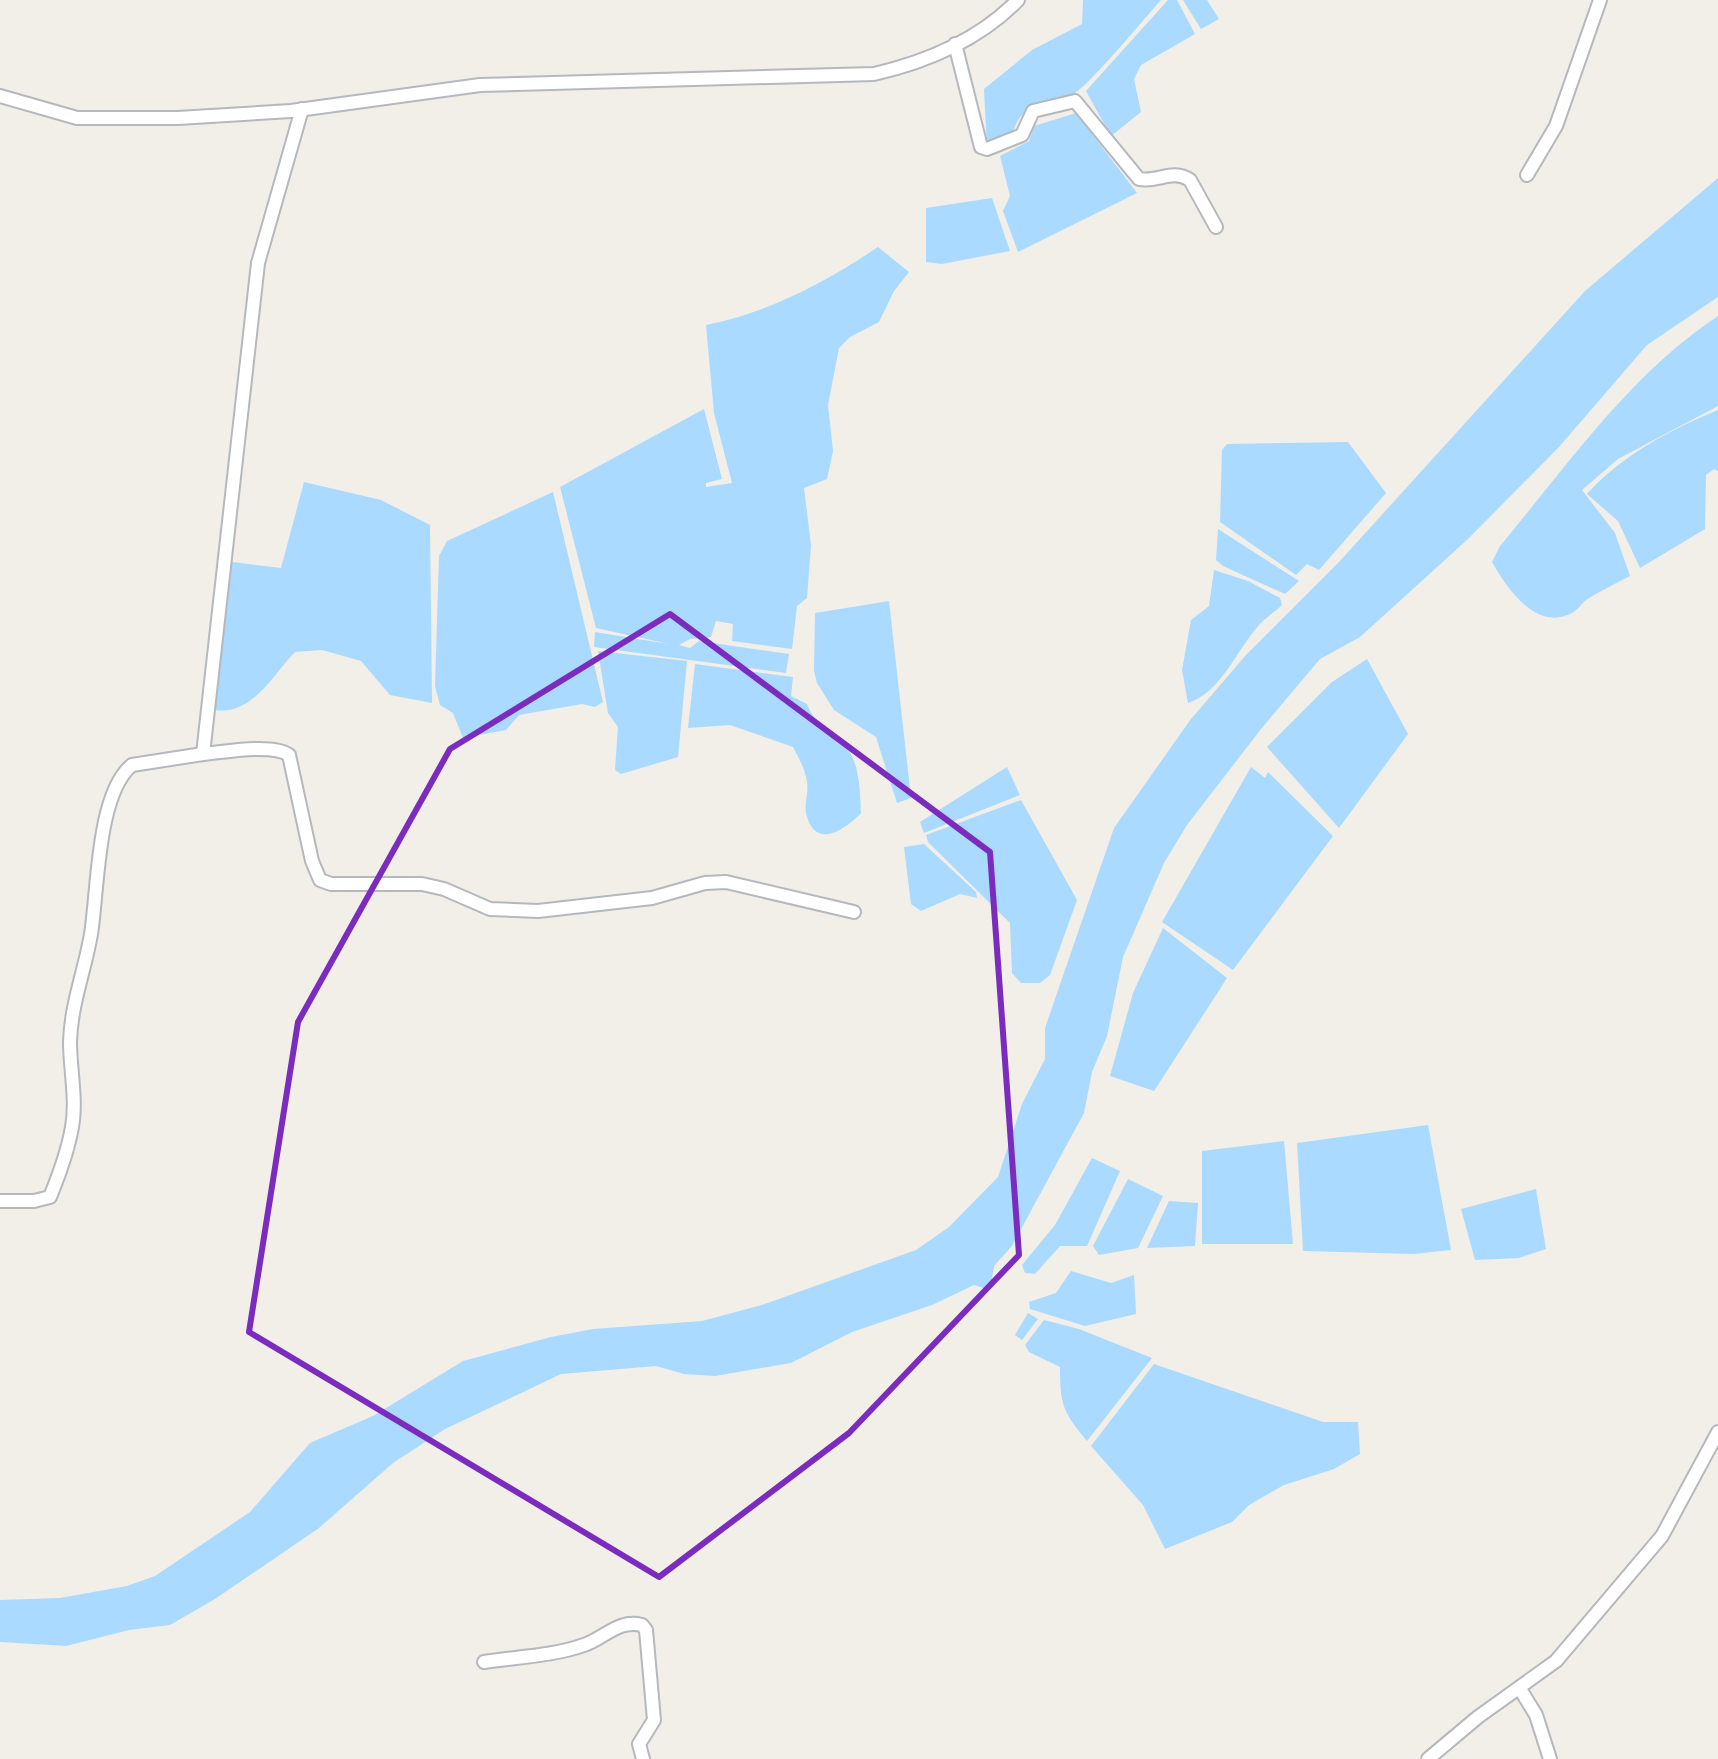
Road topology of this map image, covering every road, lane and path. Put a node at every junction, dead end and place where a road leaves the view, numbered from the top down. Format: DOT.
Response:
graph roads {
  1 [pos="1018,0"];
  2 [pos="1600,0"];
  3 [pos="955,44"];
  4 [pos="0,96"];
  5 [pos="302,109"];
  6 [pos="1527,175"];
  7 [pos="1216,227"];
  8 [pos="203,754"];
  9 [pos="854,912"];
  10 [pos="0,1201"];
  11 [pos="1718,1432"];
  12 [pos="484,1662"];
  13 [pos="1520,1689"];
  14 [pos="643,1759"];
  15 [pos="1428,1759"];
  16 [pos="1550,1759"];
  1 -- 3 [label="street"];
  2 -- 6 [label="street"];
  3 -- 5 [label="street"];
  3 -- 7 [label="street"];
  4 -- 5 [label="street"];
  5 -- 8 [label="street"];
  8 -- 9 [label="street"];
  8 -- 10 [label="street"];
  11 -- 13 [label="street"];
  12 -- 14 [label="street"];
  13 -- 15 [label="street"];
  13 -- 16 [label="street"];
}
